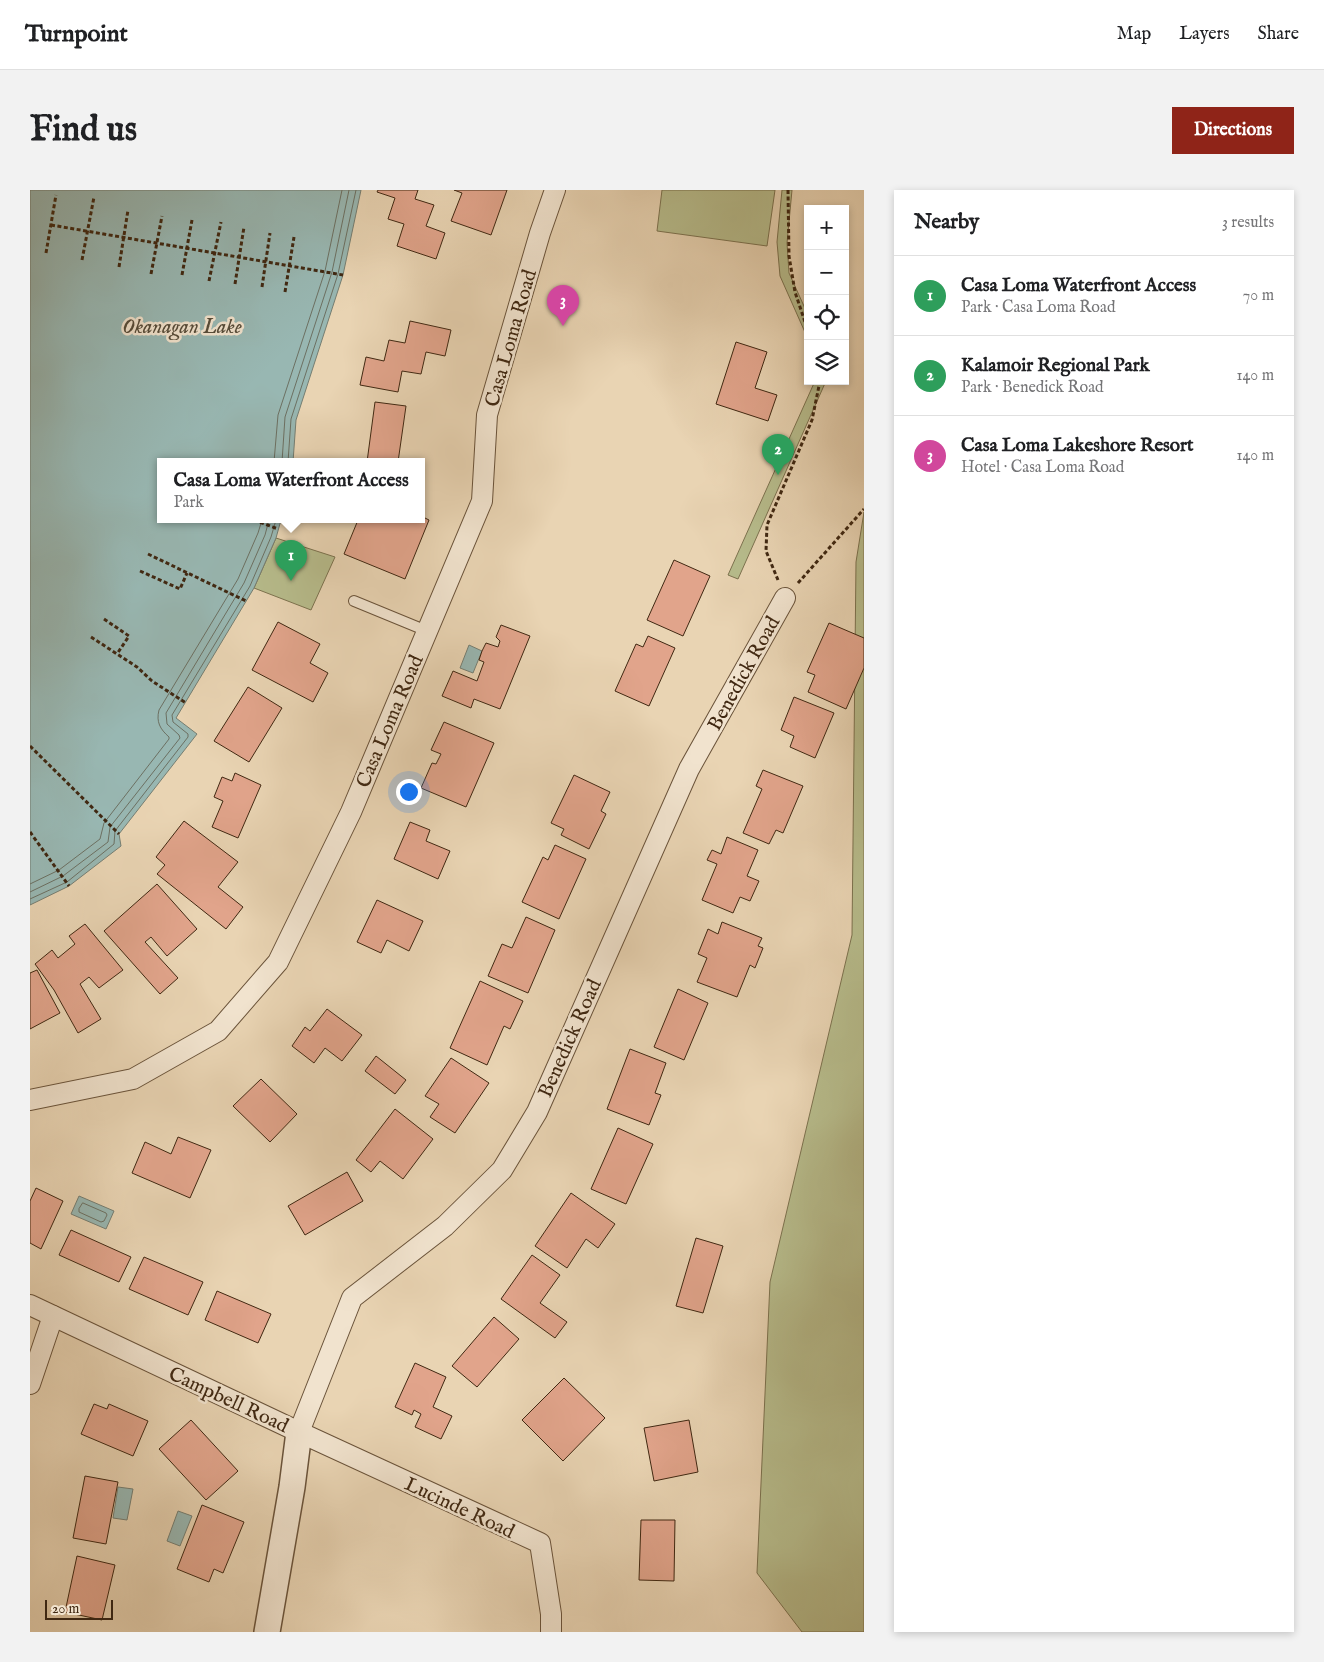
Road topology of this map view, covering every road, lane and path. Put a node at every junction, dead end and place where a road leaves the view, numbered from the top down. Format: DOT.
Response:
graph roads {
  1 [pos="555,190"];
  2 [pos="788,190"];
  3 [pos="56,196"];
  4 [pos="94,198"];
  5 [pos="128,210"];
  6 [pos="162,216"];
  7 [pos="192,220"];
  8 [pos="221,222"];
  9 [pos="51,225"];
  10 [pos="244,227"];
  11 [pos="88,231"];
  12 [pos="270,233"];
  13 [pos="124,237"];
  14 [pos="294,238"];
  15 [pos="156,243"];
  16 [pos="187,248"];
  17 [pos="46,253"];
  18 [pos="215,253"];
  19 [pos="239,257"];
  20 [pos="82,260"];
  21 [pos="265,262"];
  22 [pos="290,266"];
  23 [pos="118,267"];
  24 [pos="151,274"];
  25 [pos="182,275"];
  26 [pos="343,275"];
  27 [pos="210,281"];
  28 [pos="236,284"];
  29 [pos="262,287"];
  30 [pos="285,292"];
  31 [pos="804,319"];
  32 [pos="819,385"];
  33 [pos="864,509"];
  34 [pos="262,523"];
  35 [pos="278,529"];
  36 [pos="148,554"];
  37 [pos="140,571"];
  38 [pos="187,573"];
  39 [pos="785,598"];
  40 [pos="246,601"];
  41 [pos="354,601"];
  42 [pos="104,619"];
  43 [pos="427,631"];
  44 [pos="91,637"];
  45 [pos="118,654"];
  46 [pos="186,703"];
  47 [pos="30,746"];
  48 [pos="30,832"];
  49 [pos="119,834"];
  50 [pos="69,886"];
  51 [pos="30,1100"];
  52 [pos="30,1305"];
  53 [pos="53,1316"];
  54 [pos="30,1384"];
  55 [pos="299,1432"];
  56 [pos="267,1632"];
  57 [pos="551,1632"];
  1 -- 43 [label="street, Casa Loma Road"];
  2 -- 31 [label="path"];
  3 -- 9 [label="path"];
  4 -- 11 [label="path"];
  5 -- 13 [label="path"];
  6 -- 15 [label="path"];
  7 -- 16 [label="path"];
  8 -- 18 [label="path"];
  9 -- 11 [label="path"];
  9 -- 17 [label="path"];
  10 -- 19 [label="path"];
  11 -- 13 [label="path"];
  11 -- 20 [label="path"];
  12 -- 21 [label="path"];
  13 -- 15 [label="path"];
  13 -- 23 [label="path"];
  14 -- 22 [label="path"];
  15 -- 16 [label="path"];
  15 -- 24 [label="path"];
  16 -- 18 [label="path"];
  16 -- 25 [label="path"];
  18 -- 19 [label="path"];
  18 -- 27 [label="path"];
  19 -- 21 [label="path"];
  19 -- 28 [label="path"];
  21 -- 22 [label="path"];
  21 -- 29 [label="path"];
  22 -- 26 [label="path"];
  22 -- 30 [label="path"];
  32 -- 39 [label="path"];
  33 -- 39 [label="path"];
  34 -- 35 [label="path"];
  36 -- 38 [label="path"];
  37 -- 38 [label="path"];
  38 -- 40 [label="path"];
  39 -- 55 [label="street, Benedick Road"];
  41 -- 43 [label="lane"];
  42 -- 45 [label="path"];
  43 -- 51 [label="street, Casa Loma Road"];
  44 -- 45 [label="path"];
  45 -- 46 [label="path"];
  47 -- 49 [label="path"];
  48 -- 50 [label="path"];
  52 -- 53 [label="street, Campbell Road"];
  53 -- 54 [label="street"];
  53 -- 55 [label="street, Campbell Road"];
  55 -- 56 [label="street, Campbell Road"];
  55 -- 57 [label="street, Lucinde Road"];
}
